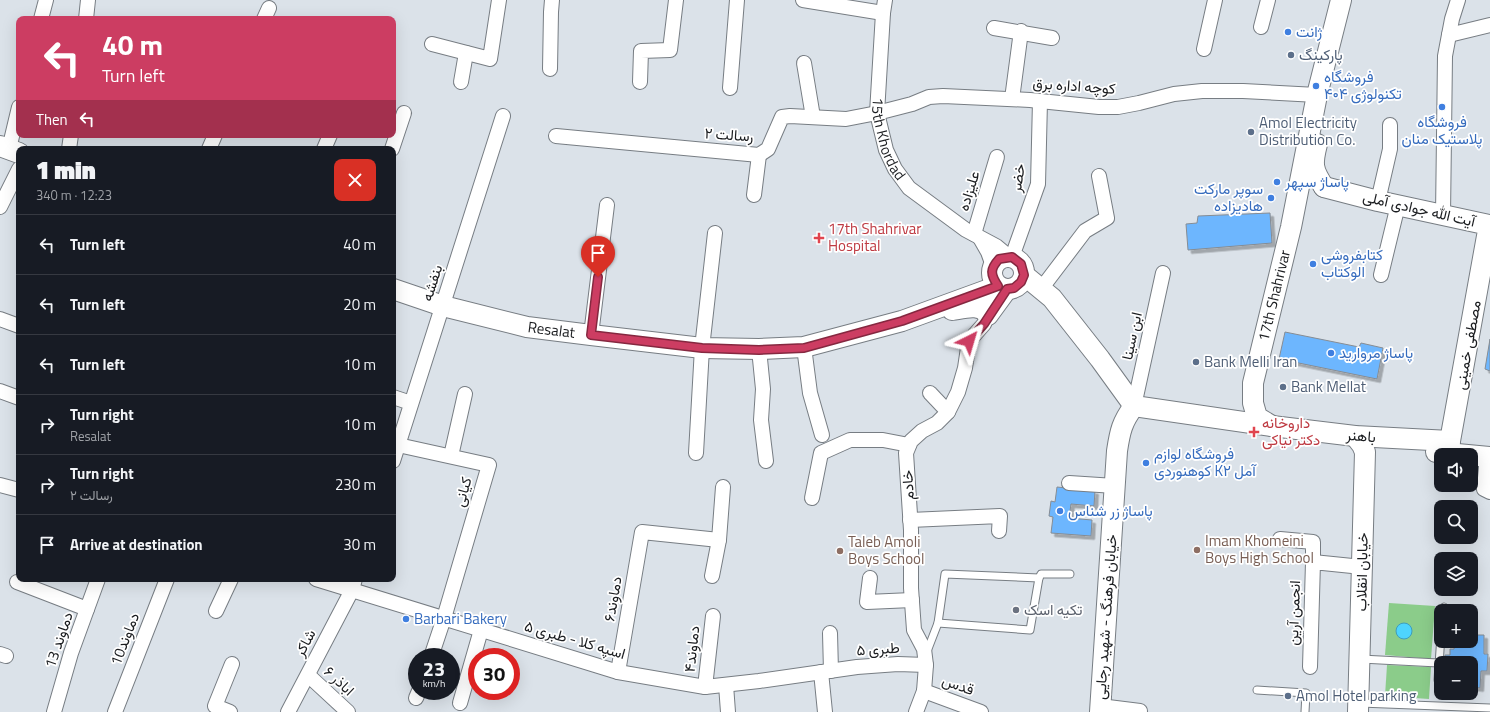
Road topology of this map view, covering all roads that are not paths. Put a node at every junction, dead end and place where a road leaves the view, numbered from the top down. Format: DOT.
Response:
graph roads {
  1 [pos="46,0"];
  2 [pos="88,0"];
  3 [pos="498,0"];
  4 [pos="552,0"];
  5 [pos="676,0"];
  6 [pos="737,0"];
  7 [pos="803,0"];
  8 [pos="1215,0"];
  9 [pos="1268,0"];
  10 [pos="1341,0"];
  11 [pos="1354,0"];
  12 [pos="1458,0"];
  13 [pos="884,7"];
  14 [pos="42,16"];
  15 [pos="86,16"];
  16 [pos="1490,25"];
  17 [pos="1261,27"];
  18 [pos="994,28"];
  19 [pos="1021,31"];
  20 [pos="1449,35"];
  21 [pos="1052,38"];
  22 [pos="432,44"];
  23 [pos="1204,49"];
  24 [pos="466,53"];
  25 [pos="804,63"];
  26 [pos="550,69"];
  27 [pos="461,82"];
  28 [pos="640,82"];
  29 [pos="730,88"];
  30 [pos="1317,95"];
  31 [pos="1012,99"];
  32 [pos="1040,101"];
  33 [pos="404,113"];
  34 [pos="877,113"];
  35 [pos="503,116"];
  36 [pos="813,117"];
  37 [pos="16,120"];
  38 [pos="1390,125"];
  39 [pos="556,136"];
  40 [pos="396,137"];
  41 [pos="9,150"];
  42 [pos="759,155"];
  43 [pos="997,157"];
  44 [pos="16,175"];
  45 [pos="1099,176"];
  46 [pos="1324,187"];
  47 [pos="754,195"];
  48 [pos="1378,201"];
  49 [pos="607,205"];
  50 [pos="1398,205"];
  51 [pos="0,207"];
  52 [pos="1443,215"];
  53 [pos="1490,225"];
  54 [pos="1291,227"];
  55 [pos="715,233"];
  56 [pos="977,236"];
  57 [pos="1004,260"];
  58 [pos="1163,273"];
  59 [pos="1024,275"];
  60 [pos="1381,275"];
  61 [pos="1002,288"];
  62 [pos="1041,289"];
  63 [pos="396,290"];
  64 [pos="443,306"];
  65 [pos="988,315"];
  66 [pos="0,319"];
  67 [pos="902,321"];
  68 [pos="16,325"];
  69 [pos="591,335"];
  70 [pos="702,348"];
  71 [pos="804,348"];
  72 [pos="759,350"];
  73 [pos="1253,383"];
  74 [pos="0,391"];
  75 [pos="930,393"];
  76 [pos="465,394"];
  77 [pos="16,397"];
  78 [pos="396,398"];
  79 [pos="411,404"];
  80 [pos="1134,406"];
  81 [pos="948,412"];
  82 [pos="1216,418"];
  83 [pos="1272,426"];
  84 [pos="822,436"];
  85 [pos="1355,436"];
  86 [pos="398,445"];
  87 [pos="909,445"];
  88 [pos="1450,447"];
  89 [pos="396,451"];
  90 [pos="696,453"];
  91 [pos="450,456"];
  92 [pos="1488,456"];
  93 [pos="1365,460"];
  94 [pos="766,461"];
  95 [pos="1069,482"];
  96 [pos="0,485"];
  97 [pos="1115,486"];
  98 [pos="723,487"];
  99 [pos="16,489"];
  100 [pos="1490,492"];
  101 [pos="812,498"];
  102 [pos="910,520"];
  103 [pos="999,530"];
  104 [pos="1280,539"];
  105 [pos="719,540"];
  106 [pos="1313,562"];
  107 [pos="1362,567"];
  108 [pos="1070,574"];
  109 [pos="712,576"];
  110 [pos="870,578"];
  111 [pos="1039,578"];
  112 [pos="17,582"];
  113 [pos="97,582"];
  114 [pos="166,582"];
  115 [pos="230,582"];
  116 [pos="339,582"];
  117 [pos="354,584"];
  118 [pos="912,600"];
  119 [pos="87,609"];
  120 [pos="216,611"];
  121 [pos="713,616"];
  122 [pos="444,618"];
  123 [pos="938,623"];
  124 [pos="481,630"];
  125 [pos="830,633"];
  126 [pos="433,648"];
  127 [pos="1360,659"];
  128 [pos="926,661"];
  129 [pos="1434,663"];
  130 [pos="232,664"];
  131 [pos="1310,667"];
  132 [pos="826,671"];
  133 [pos="618,672"];
  134 [pos="308,675"];
  135 [pos="726,685"];
  136 [pos="705,687"];
  137 [pos="1257,690"];
  138 [pos="924,691"];
  139 [pos="460,703"];
  140 [pos="1358,708"];
  141 [pos="1490,708"];
  142 [pos="1100,709"];
  143 [pos="1140,710"];
  144 [pos="54,712"];
  145 [pos="115,712"];
  146 [pos="230,712"];
  147 [pos="288,712"];
  148 [pos="348,712"];
  149 [pos="728,712"];
  150 [pos="825,712"];
  151 [pos="916,712"];
  152 [pos="981,712"];
  153 [pos="1305,712"];
  1 -- 14 [label="street"];
  2 -- 15 [label="street"];
  3 -- 24 [label="street"];
  4 -- 26 [label="street"];
  5 -- 28 [label="street"];
  6 -- 29 [label="street"];
  7 -- 13 [label="street"];
  8 -- 23 [label="street"];
  9 -- 17 [label="street"];
  10 -- 30 [label="main road, 17th Shahrivar"];
  11 -- 46 [label="main road"];
  12 -- 20 [label="street"];
  13 -- 34 [label="street, 15th Khordad"];
  16 -- 20 [label="street"];
  18 -- 19 [label="street"];
  19 -- 21 [label="street"];
  19 -- 31 [label="street"];
  20 -- 52 [label="street"];
  22 -- 24 [label="street"];
  24 -- 27 [label="street"];
  25 -- 36 [label="street"];
  30 -- 32 [label="street, کوچه اداره برق"];
  30 -- 54 [label="main road, 17th Shahrivar"];
  31 -- 32 [label="street, کوچه اداره برق"];
  31 -- 34 [label="street, کوچه اداره برق"];
  32 -- 57 [label="street, خضر"];
  33 -- 40 [label="street"];
  34 -- 36 [label="street, رسالت ۲"];
  34 -- 56 [label="street, 15th Khordad"];
  35 -- 64 [label="street, بنفشه"];
  36 -- 42 [label="street, رسالت ۲"];
  37 -- 41 [label="street"];
  38 -- 48 [label="street"];
  39 -- 42 [label="street, رسالت ۲"];
  42 -- 47 [label="street"];
  43 -- 56 [label="street, علیزاده"];
  44 -- 51 [label="street"];
  45 -- 62 [label="street"];
  46 -- 48 [label="main road, آیت الله جوادی آملی"];
  46 -- 54 [label="main road, 17th Shahrivar"];
  48 -- 50 [label="main road, آیت الله جوادی آملی"];
  49 -- 69 [label="street"];
  50 -- 52 [label="main road, آیت الله جوادی آملی"];
  50 -- 60 [label="street"];
  52 -- 53 [label="main road, آیت الله جوادی آملی"];
  53 -- 88 [label="main road, مصطفی خمینی"];
  54 -- 73 [label="main road, 17th Shahrivar"];
  55 -- 70 [label="street"];
  56 -- 57 [label="street, 15th Khordad"];
  57 -- 59 [label="main road"];
  57 -- 61 [label="main road"];
  58 -- 80 [label="street, ابن سینا"];
  59 -- 61 [label="main road"];
  59 -- 62 [label="main road"];
  61 -- 65 [label="main road"];
  61 -- 67 [label="main road, Resalat"];
  62 -- 80 [label="main road"];
  63 -- 64 [label="main road, Resalat"];
  64 -- 69 [label="main road, Resalat"];
  64 -- 79 [label="street, بنفشه"];
  65 -- 67 [label="main road, Resalat"];
  65 -- 81 [label="street"];
  66 -- 68 [label="street"];
  67 -- 71 [label="main road, Resalat"];
  69 -- 70 [label="main road, Resalat"];
  70 -- 72 [label="main road, Resalat"];
  70 -- 90 [label="street"];
  71 -- 72 [label="main road, Resalat"];
  71 -- 84 [label="street"];
  72 -- 94 [label="street"];
  73 -- 82 [label="main road"];
  73 -- 83 [label="main road, 17th Shahrivar"];
  74 -- 77 [label="street"];
  75 -- 81 [label="street"];
  76 -- 91 [label="street"];
  78 -- 79 [label="street"];
  79 -- 86 [label="street, بنفشه"];
  80 -- 82 [label="main road, باهنر"];
  80 -- 97 [label="main road, خیابان فرهنگ - شهید رجایی"];
  81 -- 87 [label="street"];
  82 -- 83 [label="main road, باهنر"];
  83 -- 85 [label="main road, باهنر"];
  85 -- 88 [label="main road, باهنر"];
  85 -- 93 [label="main road, خیابان انقلاب"];
  86 -- 89 [label="street, بنفشه"];
  86 -- 91 [label="street, کیانی"];
  87 -- 101 [label="street"];
  87 -- 102 [label="street, خادم"];
  88 -- 92 [label="main road"];
  88 -- 93 [label="main road"];
  91 -- 122 [label="street, کیانی"];
  92 -- 100 [label="street"];
  93 -- 107 [label="main road, خیابان انقلاب"];
  95 -- 97 [label="street"];
  96 -- 99 [label="street"];
  97 -- 142 [label="main road, خیابان فرهنگ - شهید رجایی"];
  98 -- 105 [label="street"];
  102 -- 103 [label="street"];
  102 -- 118 [label="street, خادم"];
  104 -- 106 [label="street"];
  105 -- 109 [label="street"];
  105 -- 133 [label="street, دماوند۶"];
  106 -- 107 [label="street, انجمن آرین"];
  106 -- 131 [label="street, انجمن آرین"];
  107 -- 127 [label="main road, خیابان انقلاب"];
  108 -- 111 [label="lane"];
  110 -- 118 [label="street"];
  111 -- 123 [label="lane"];
  111 -- 123 [label="lane"];
  112 -- 119 [label="street"];
  113 -- 119 [label="street, دماوند 13"];
  114 -- 145 [label="street, دماوند10"];
  115 -- 120 [label="street"];
  116 -- 117 [label="street, اسپه کلا - طبری ۵"];
  117 -- 122 [label="street, اسپه کلا - طبری ۵"];
  117 -- 134 [label="street, شاکر"];
  118 -- 128 [label="street, خادم"];
  119 -- 144 [label="street, دماوند 13"];
  121 -- 136 [label="street, دماوند۴"];
  122 -- 124 [label="street, اسپه کلا - طبری ۵"];
  122 -- 126 [label="street"];
  123 -- 128 [label="lane"];
  124 -- 133 [label="street, اسپه کلا - طبری ۵"];
  124 -- 139 [label="street"];
  125 -- 132 [label="street"];
  127 -- 129 [label="lane"];
  127 -- 140 [label="main road, خیابان انقلاب"];
  128 -- 132 [label="street, طبری ۵"];
  128 -- 138 [label="street, خادم"];
  130 -- 146 [label="street"];
  132 -- 135 [label="street, اسپه کلا - طبری ۵"];
  132 -- 150 [label="street"];
  133 -- 136 [label="street, اسپه کلا - طبری ۵"];
  134 -- 147 [label="street, شاکر"];
  134 -- 148 [label="street, اباذر ۶"];
  135 -- 136 [label="street, اسپه کلا - طبری ۵"];
  135 -- 149 [label="street"];
  137 -- 153 [label="lane"];
  138 -- 151 [label="street, خادم"];
  138 -- 152 [label="street, قدس"];
  140 -- 141 [label="lane"];
  142 -- 143 [label="street"];
}
